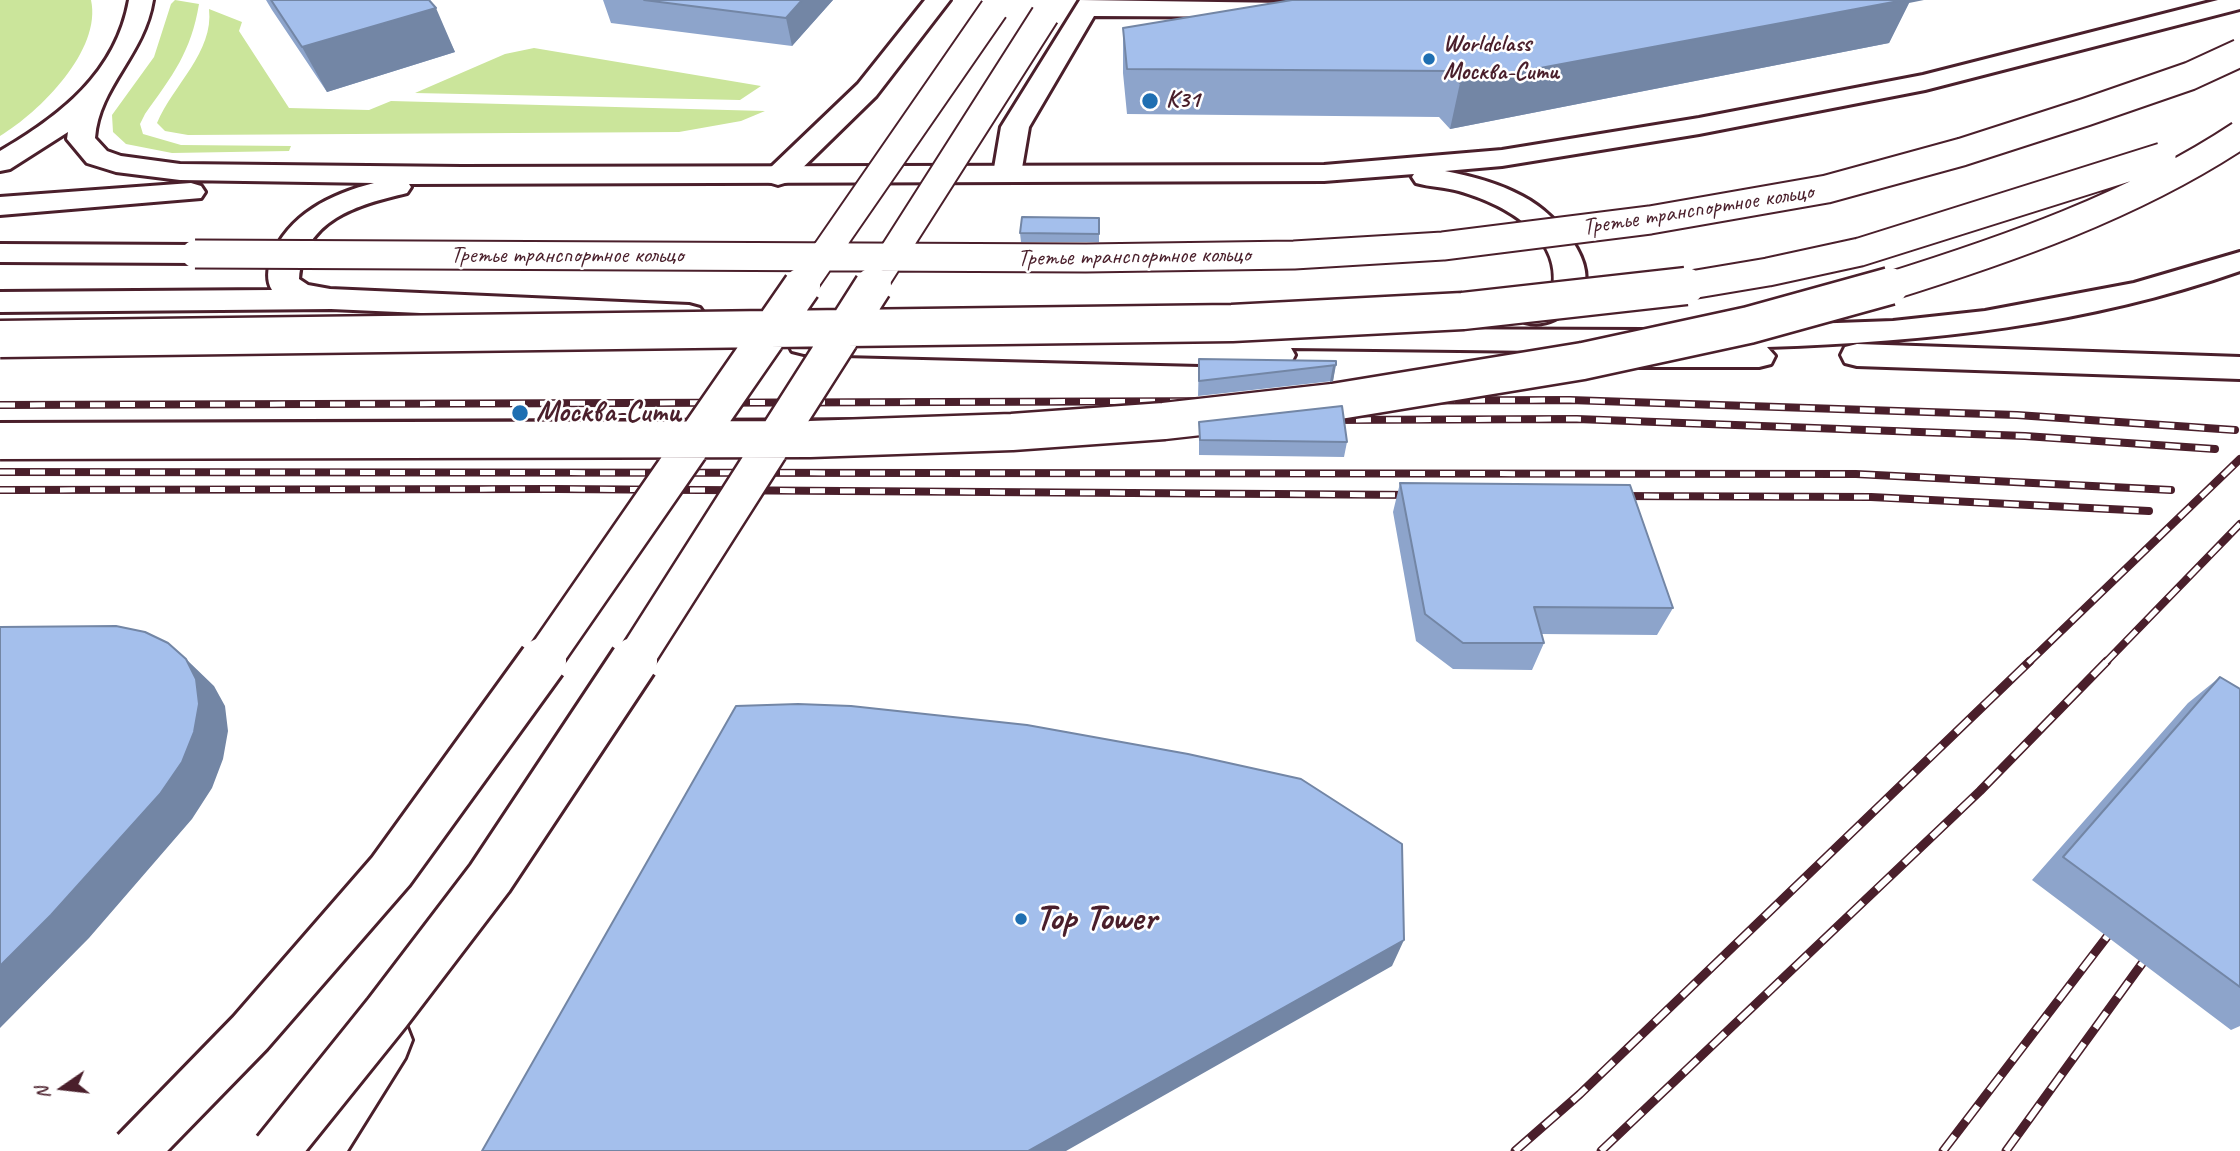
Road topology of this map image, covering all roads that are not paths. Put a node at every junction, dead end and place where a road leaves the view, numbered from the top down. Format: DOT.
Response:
graph roads {
  1 [pos="141,0"];
  2 [pos="938,0"];
  3 [pos="2155,0"];
  4 [pos="2237,2"];
  5 [pos="1090,4"];
  6 [pos="997,5"];
  7 [pos="1050,7"];
  8 [pos="1307,10"];
  9 [pos="2121,30"];
  10 [pos="2240,53"];
  11 [pos="111,72"];
  12 [pos="2240,133"];
  13 [pos="0,163"];
  14 [pos="1368,171"];
  15 [pos="1007,174"];
  16 [pos="462,176"];
  17 [pos="778,176"];
  18 [pos="0,206"];
  19 [pos="0,253"];
  20 [pos="2240,261"];
  21 [pos="331,299"];
  22 [pos="0,302"];
  23 [pos="0,320"];
  24 [pos="685,337"];
  25 [pos="0,339"];
  26 [pos="0,346"];
  27 [pos="1374,349"];
  28 [pos="2240,368"];
  29 [pos="0,441"];
  30 [pos="490,878"];
  31 [pos="135,1151"];
  32 [pos="276,1151"];
  33 [pos="317,1151"];
  1 -- 11 [label="main road"];
  2 -- 17 [label="main road"];
  3 -- 9 [label="main road"];
  4 -- 9 [label="main road"];
  5 -- 8 [label="main road"];
  5 -- 15 [label="main road"];
  6 -- 31 [label="main road, bridge"];
  7 -- 30 [label="main road, bridge"];
  9 -- 14 [label="main road"];
  10 -- 19 [label="main road, Третье транспортное кольцо, bridge"];
  11 -- 13 [label="main road"];
  11 -- 16 [label="main road"];
  12 -- 25 [label="main road, bridge"];
  12 -- 29 [label="main road, bridge"];
  14 -- 15 [label="main road"];
  14 -- 27 [label="main road"];
  15 -- 17 [label="main road"];
  16 -- 17 [label="main road"];
  16 -- 18 [label="main road"];
  16 -- 21 [label="main road"];
  20 -- 27 [label="main road"];
  21 -- 22 [label="main road"];
  21 -- 27 [label="main road"];
  23 -- 24 [label="main road"];
  24 -- 26 [label="main road"];
  24 -- 27 [label="main road"];
  27 -- 28 [label="main road"];
  30 -- 32 [label="main road, bridge"];
  30 -- 33 [label="main road, bridge"];
}
